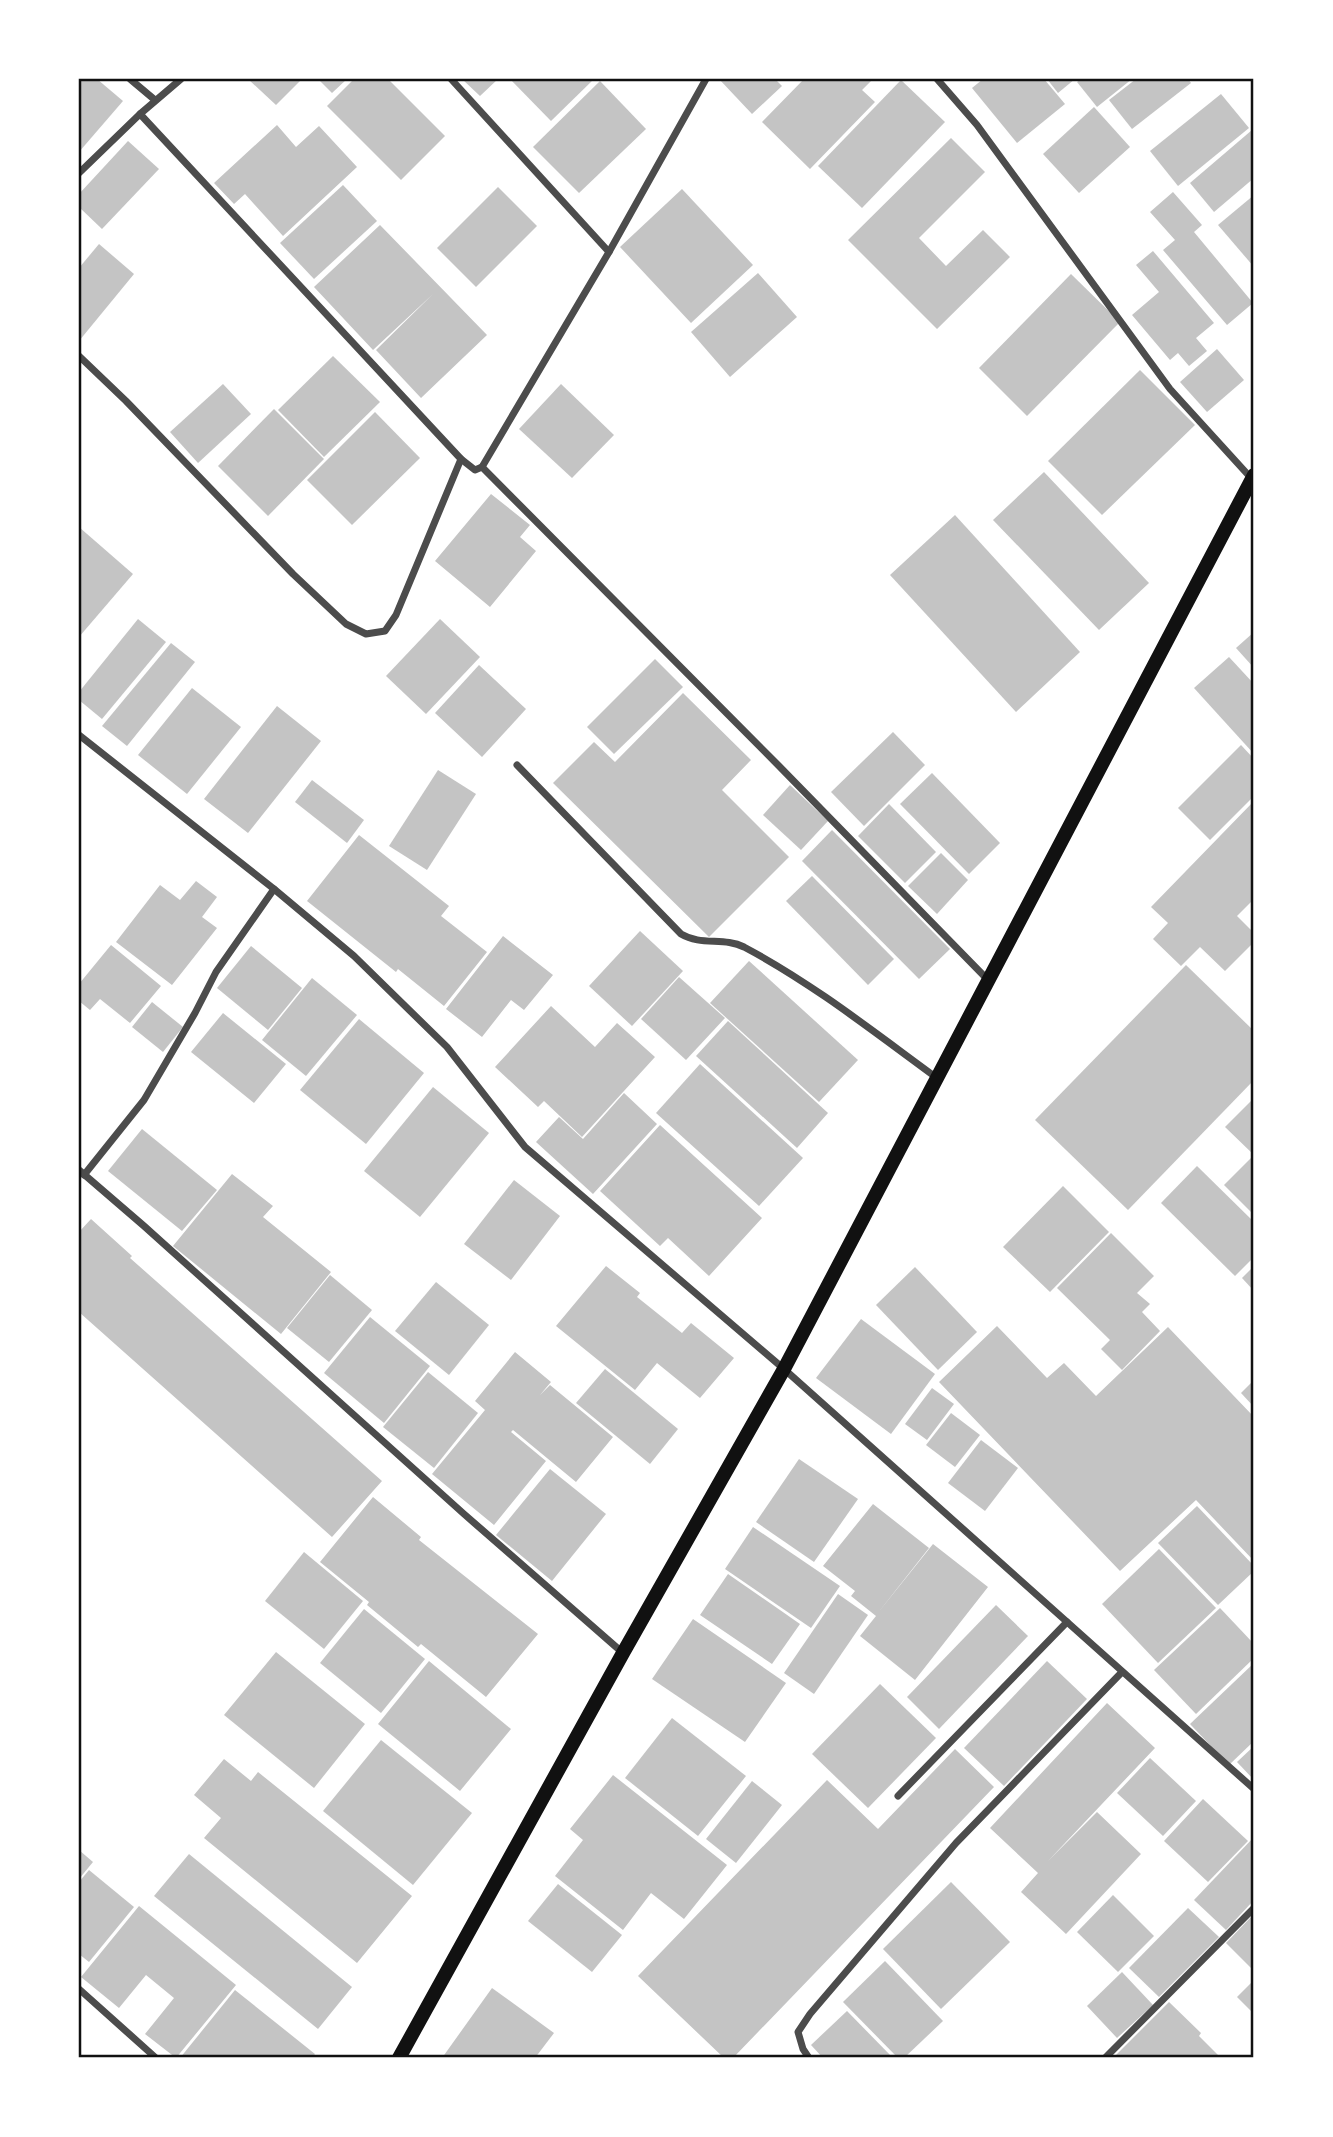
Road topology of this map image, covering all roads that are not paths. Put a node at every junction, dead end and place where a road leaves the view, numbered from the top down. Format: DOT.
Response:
graph roads {
  1 [pos="130,79"];
  2 [pos="181,79"];
  3 [pos="451,79"];
  4 [pos="706,79"];
  5 [pos="937,79"];
  6 [pos="155,100"];
  7 [pos="139,114"];
  8 [pos="79,173"];
  9 [pos="609,252"];
  10 [pos="79,356"];
  11 [pos="461,460"];
  12 [pos="482,467"];
  13 [pos="1253,478"];
  14 [pos="79,735"];
  15 [pos="517,765"];
  16 [pos="274,889"];
  17 [pos="988,981"];
  18 [pos="937,1078"];
  19 [pos="82,1172"];
  20 [pos="784,1369"];
  21 [pos="1067,1622"];
  22 [pos="624,1653"];
  23 [pos="1122,1672"];
  24 [pos="1254,1790"];
  25 [pos="898,1796"];
  26 [pos="1254,1908"];
  27 [pos="79,1989"];
  28 [pos="156,2058"];
  29 [pos="399,2058"];
  30 [pos="809,2058"];
  31 [pos="1105,2058"];
  1 -- 6 [label="street"];
  2 -- 6 [label="street"];
  3 -- 9 [label="street"];
  4 -- 9 [label="street"];
  5 -- 13 [label="street"];
  6 -- 7 [label="street"];
  7 -- 8 [label="street"];
  7 -- 11 [label="street"];
  9 -- 12 [label="street"];
  10 -- 11 [label="street"];
  11 -- 12 [label="street"];
  12 -- 17 [label="street"];
  13 -- 17 [label="main road"];
  14 -- 16 [label="street"];
  15 -- 18 [label="street"];
  16 -- 19 [label="street"];
  16 -- 20 [label="street"];
  17 -- 18 [label="main road"];
  18 -- 20 [label="main road"];
  19 -- 22 [label="street"];
  20 -- 21 [label="street"];
  20 -- 22 [label="main road"];
  21 -- 23 [label="street"];
  21 -- 25 [label="street"];
  22 -- 29 [label="main road"];
  23 -- 24 [label="street"];
  23 -- 30 [label="street"];
  26 -- 31 [label="street"];
  27 -- 28 [label="street"];
}
